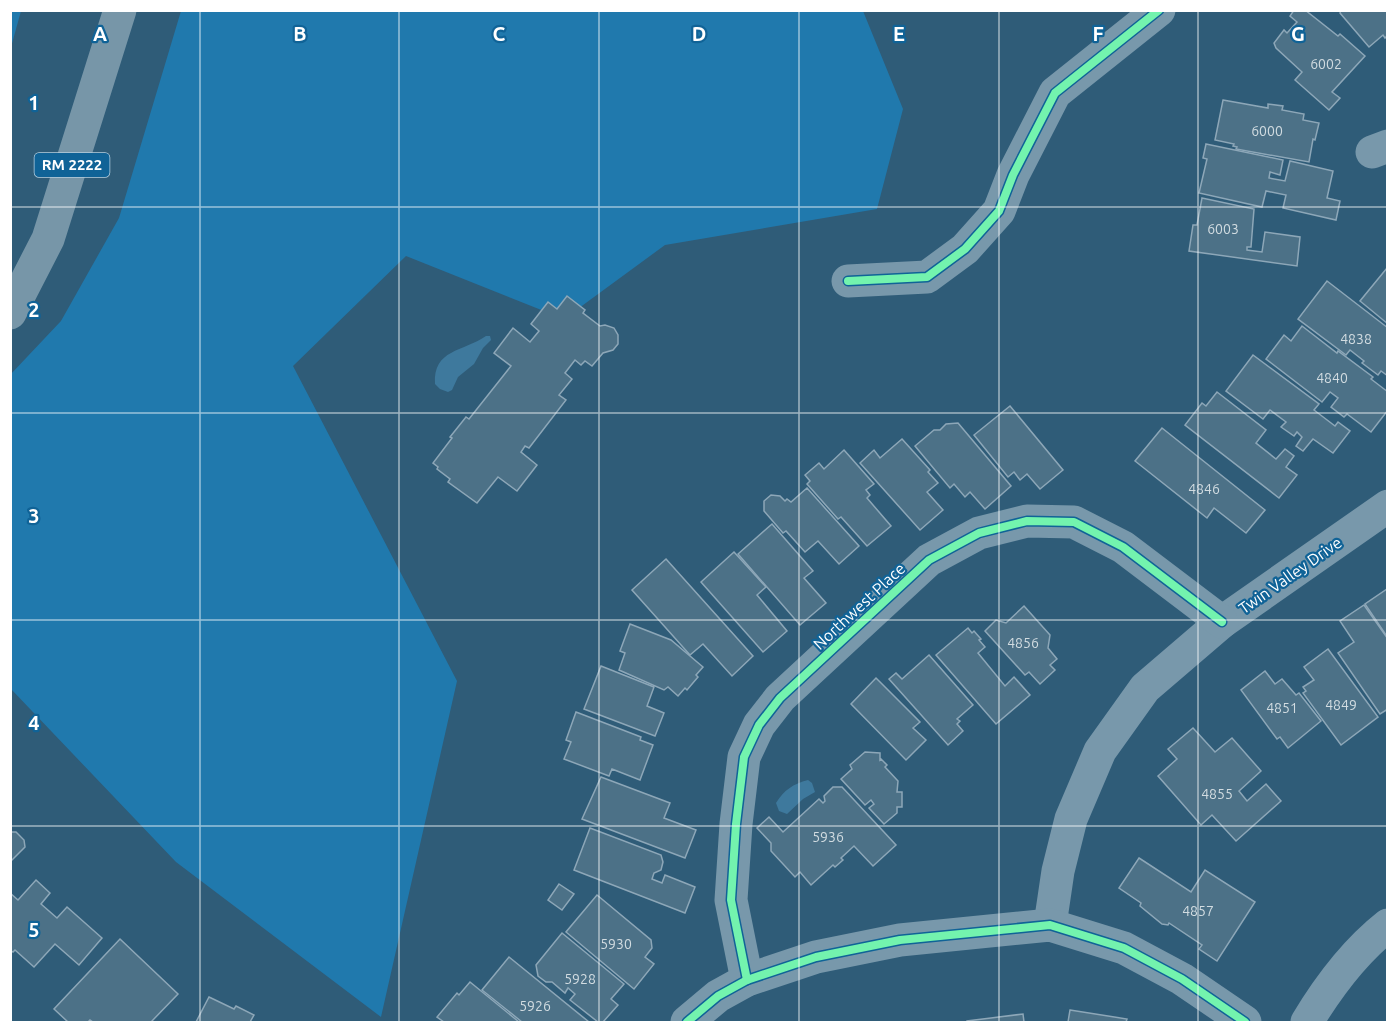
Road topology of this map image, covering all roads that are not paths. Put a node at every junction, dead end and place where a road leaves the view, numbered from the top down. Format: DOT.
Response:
graph roads {
  1 [pos="120,10"];
  2 [pos="1159,10"];
  3 [pos="848,281"];
  4 [pos="10,313"];
  5 [pos="1388,506"];
  6 [pos="1222,622"];
  7 [pos="1050,925"];
  8 [pos="1388,925"];
  9 [pos="747,980"];
  10 [pos="687,1023"];
  11 [pos="1245,1023"];
  12 [pos="1307,1023"];
  1 -- 4 [label="main road, RM 2222"];
  2 -- 3 [label="street"];
  5 -- 6 [label="street, Twin Valley Drive"];
  6 -- 7 [label="street, Twin Valley Drive"];
  6 -- 9 [label="street, Northwest Place"];
  7 -- 9 [label="street"];
  7 -- 11 [label="street"];
  8 -- 12 [label="street"];
  9 -- 10 [label="street"];
}
